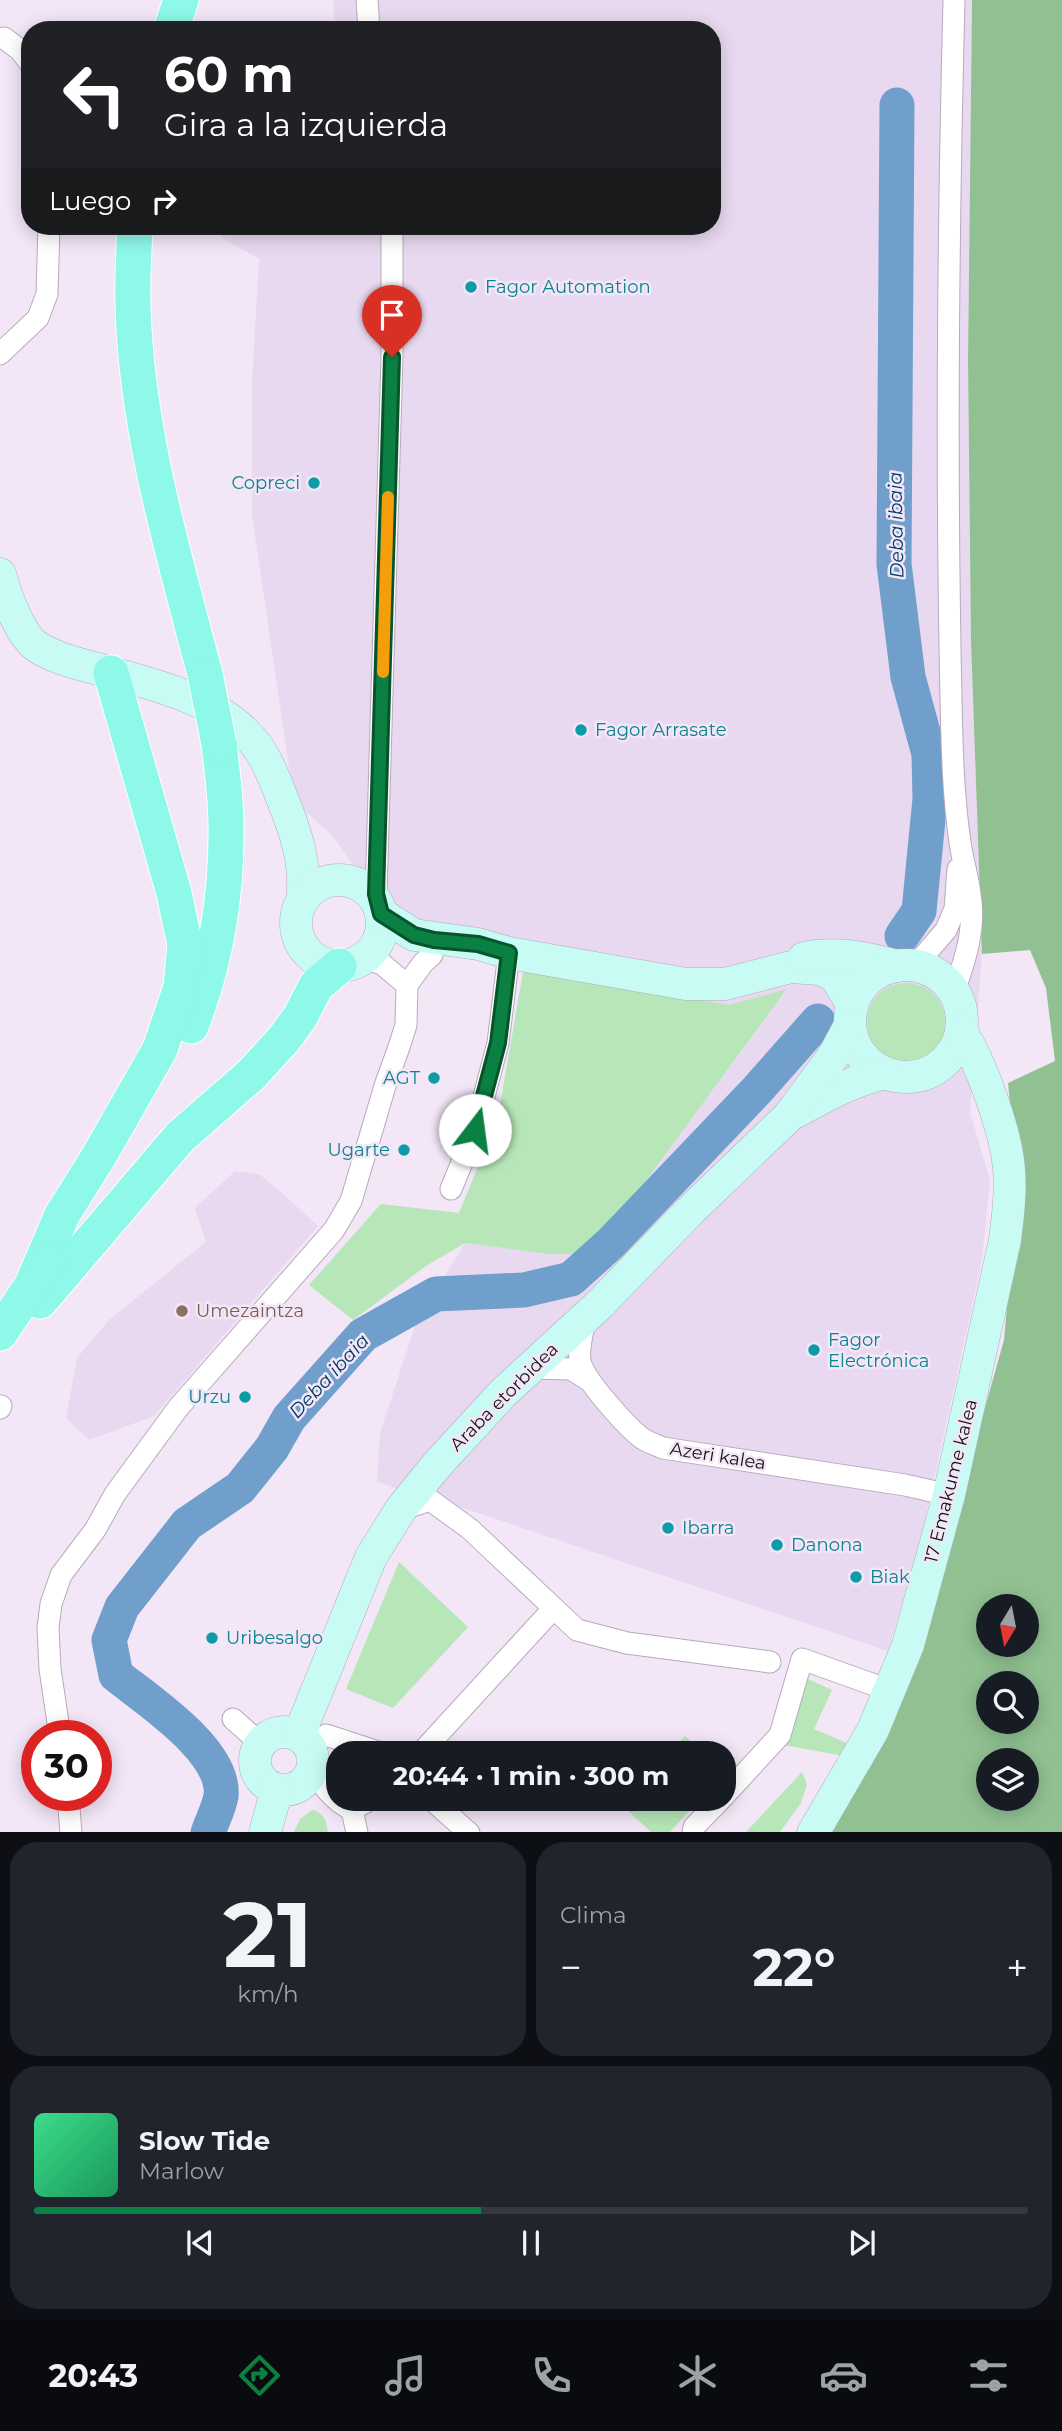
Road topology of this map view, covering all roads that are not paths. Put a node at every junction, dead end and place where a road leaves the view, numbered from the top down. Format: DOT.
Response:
graph roads {
  1 [pos="181,0"];
  2 [pos="367,0"];
  3 [pos="954,0"];
  4 [pos="174,21"];
  5 [pos="368,21"];
  6 [pos="5,37"];
  7 [pos="21,51"];
  8 [pos="49,235"];
  9 [pos="135,235"];
  10 [pos="392,235"];
  11 [pos="0,354"];
  12 [pos="0,574"];
  13 [pos="111,673"];
  14 [pos="291,821"];
  15 [pos="960,842"];
  16 [pos="352,883"];
  17 [pos="302,902"];
  18 [pos="380,912"];
  19 [pos="509,953"];
  20 [pos="432,955"];
  21 [pos="358,958"];
  22 [pos="906,966"];
  23 [pos="791,967"];
  24 [pos="407,985"];
  25 [pos="954,992"];
  26 [pos="851,1014"];
  27 [pos="961,1031"];
  28 [pos="886,1073"];
  29 [pos="923,1074"];
  30 [pos="993,1109"];
  31 [pos="789,1116"];
  32 [pos="451,1189"];
  33 [pos="34,1280"];
  34 [pos="586,1317"];
  35 [pos="0,1333"];
  36 [pos="0,1349"];
  37 [pos="531,1368"];
  38 [pos="587,1379"];
  39 [pos="943,1503"];
  40 [pos="401,1509"];
  41 [pos="553,1609"];
  42 [pos="771,1662"];
  43 [pos="891,1691"];
  44 [pos="233,1719"];
  45 [pos="58,1720"];
  46 [pos="312,1735"];
  47 [pos="335,1741"];
  48 [pos="432,1741"];
  49 [pos="261,1744"];
  50 [pos="313,1766"];
  51 [pos="736,1783"];
  52 [pos="276,1789"];
  53 [pos="326,1789"];
  54 [pos="69,1811"];
  55 [pos="352,1811"];
  56 [pos="444,1811"];
  57 [pos="709,1811"];
  58 [pos="71,1832"];
  59 [pos="265,1832"];
  60 [pos="357,1832"];
  61 [pos="468,1832"];
  62 [pos="693,1832"];
  63 [pos="813,1832"];
  1 -- 4 [label="main road"];
  2 -- 5 [label="street"];
  3 -- 15 [label="street"];
  6 -- 7 [label="street"];
  8 -- 11 [label="street"];
  9 -- 33 [label="main road, bridge"];
  10 -- 18 [label="street"];
  12 -- 13 [label="street"];
  13 -- 14 [label="street"];
  13 -- 33 [label="main road"];
  14 -- 16 [label="street"];
  14 -- 17 [label="street"];
  15 -- 22 [label="street"];
  15 -- 25 [label="street"];
  16 -- 17 [label="street"];
  16 -- 18 [label="street"];
  17 -- 21 [label="street"];
  18 -- 19 [label="street"];
  18 -- 21 [label="street"];
  19 -- 20 [label="street"];
  19 -- 23 [label="street"];
  19 -- 32 [label="street"];
  20 -- 21 [label="street"];
  20 -- 24 [label="street"];
  21 -- 24 [label="street"];
  21 -- 36 [label="main road"];
  22 -- 23 [label="street"];
  22 -- 25 [label="street"];
  22 -- 26 [label="street"];
  23 -- 26 [label="street"];
  24 -- 45 [label="street"];
  25 -- 27 [label="street"];
  26 -- 28 [label="street"];
  26 -- 31 [label="street, Araba etorbidea"];
  27 -- 29 [label="street"];
  27 -- 30 [label="street, 17 Emakume kalea"];
  28 -- 29 [label="street"];
  28 -- 31 [label="street, Araba etorbidea"];
  29 -- 30 [label="street"];
  30 -- 39 [label="street, 17 Emakume kalea"];
  31 -- 34 [label="street, Araba etorbidea"];
  33 -- 35 [label="main road"];
  34 -- 37 [label="street, Araba etorbidea"];
  34 -- 38 [label="street, Azeri kalea"];
  37 -- 38 [label="street"];
  37 -- 40 [label="street, Araba etorbidea"];
  38 -- 39 [label="street, Azeri kalea"];
  39 -- 43 [label="street, 17 Emakume kalea"];
  40 -- 41 [label="street"];
  40 -- 46 [label="street, Araba etorbidea"];
  41 -- 42 [label="street"];
  41 -- 48 [label="street"];
  43 -- 51 [label="street"];
  43 -- 63 [label="street, 17 Emakume kalea"];
  44 -- 49 [label="street"];
  46 -- 47 [label="street"];
  46 -- 49 [label="street"];
  46 -- 50 [label="street"];
  49 -- 52 [label="street"];
  50 -- 52 [label="street"];
  50 -- 53 [label="street"];
  52 -- 59 [label="street"];
  54 -- 58 [label="street"];
  55 -- 60 [label="street"];
  56 -- 61 [label="street"];
  57 -- 62 [label="street"];
}
